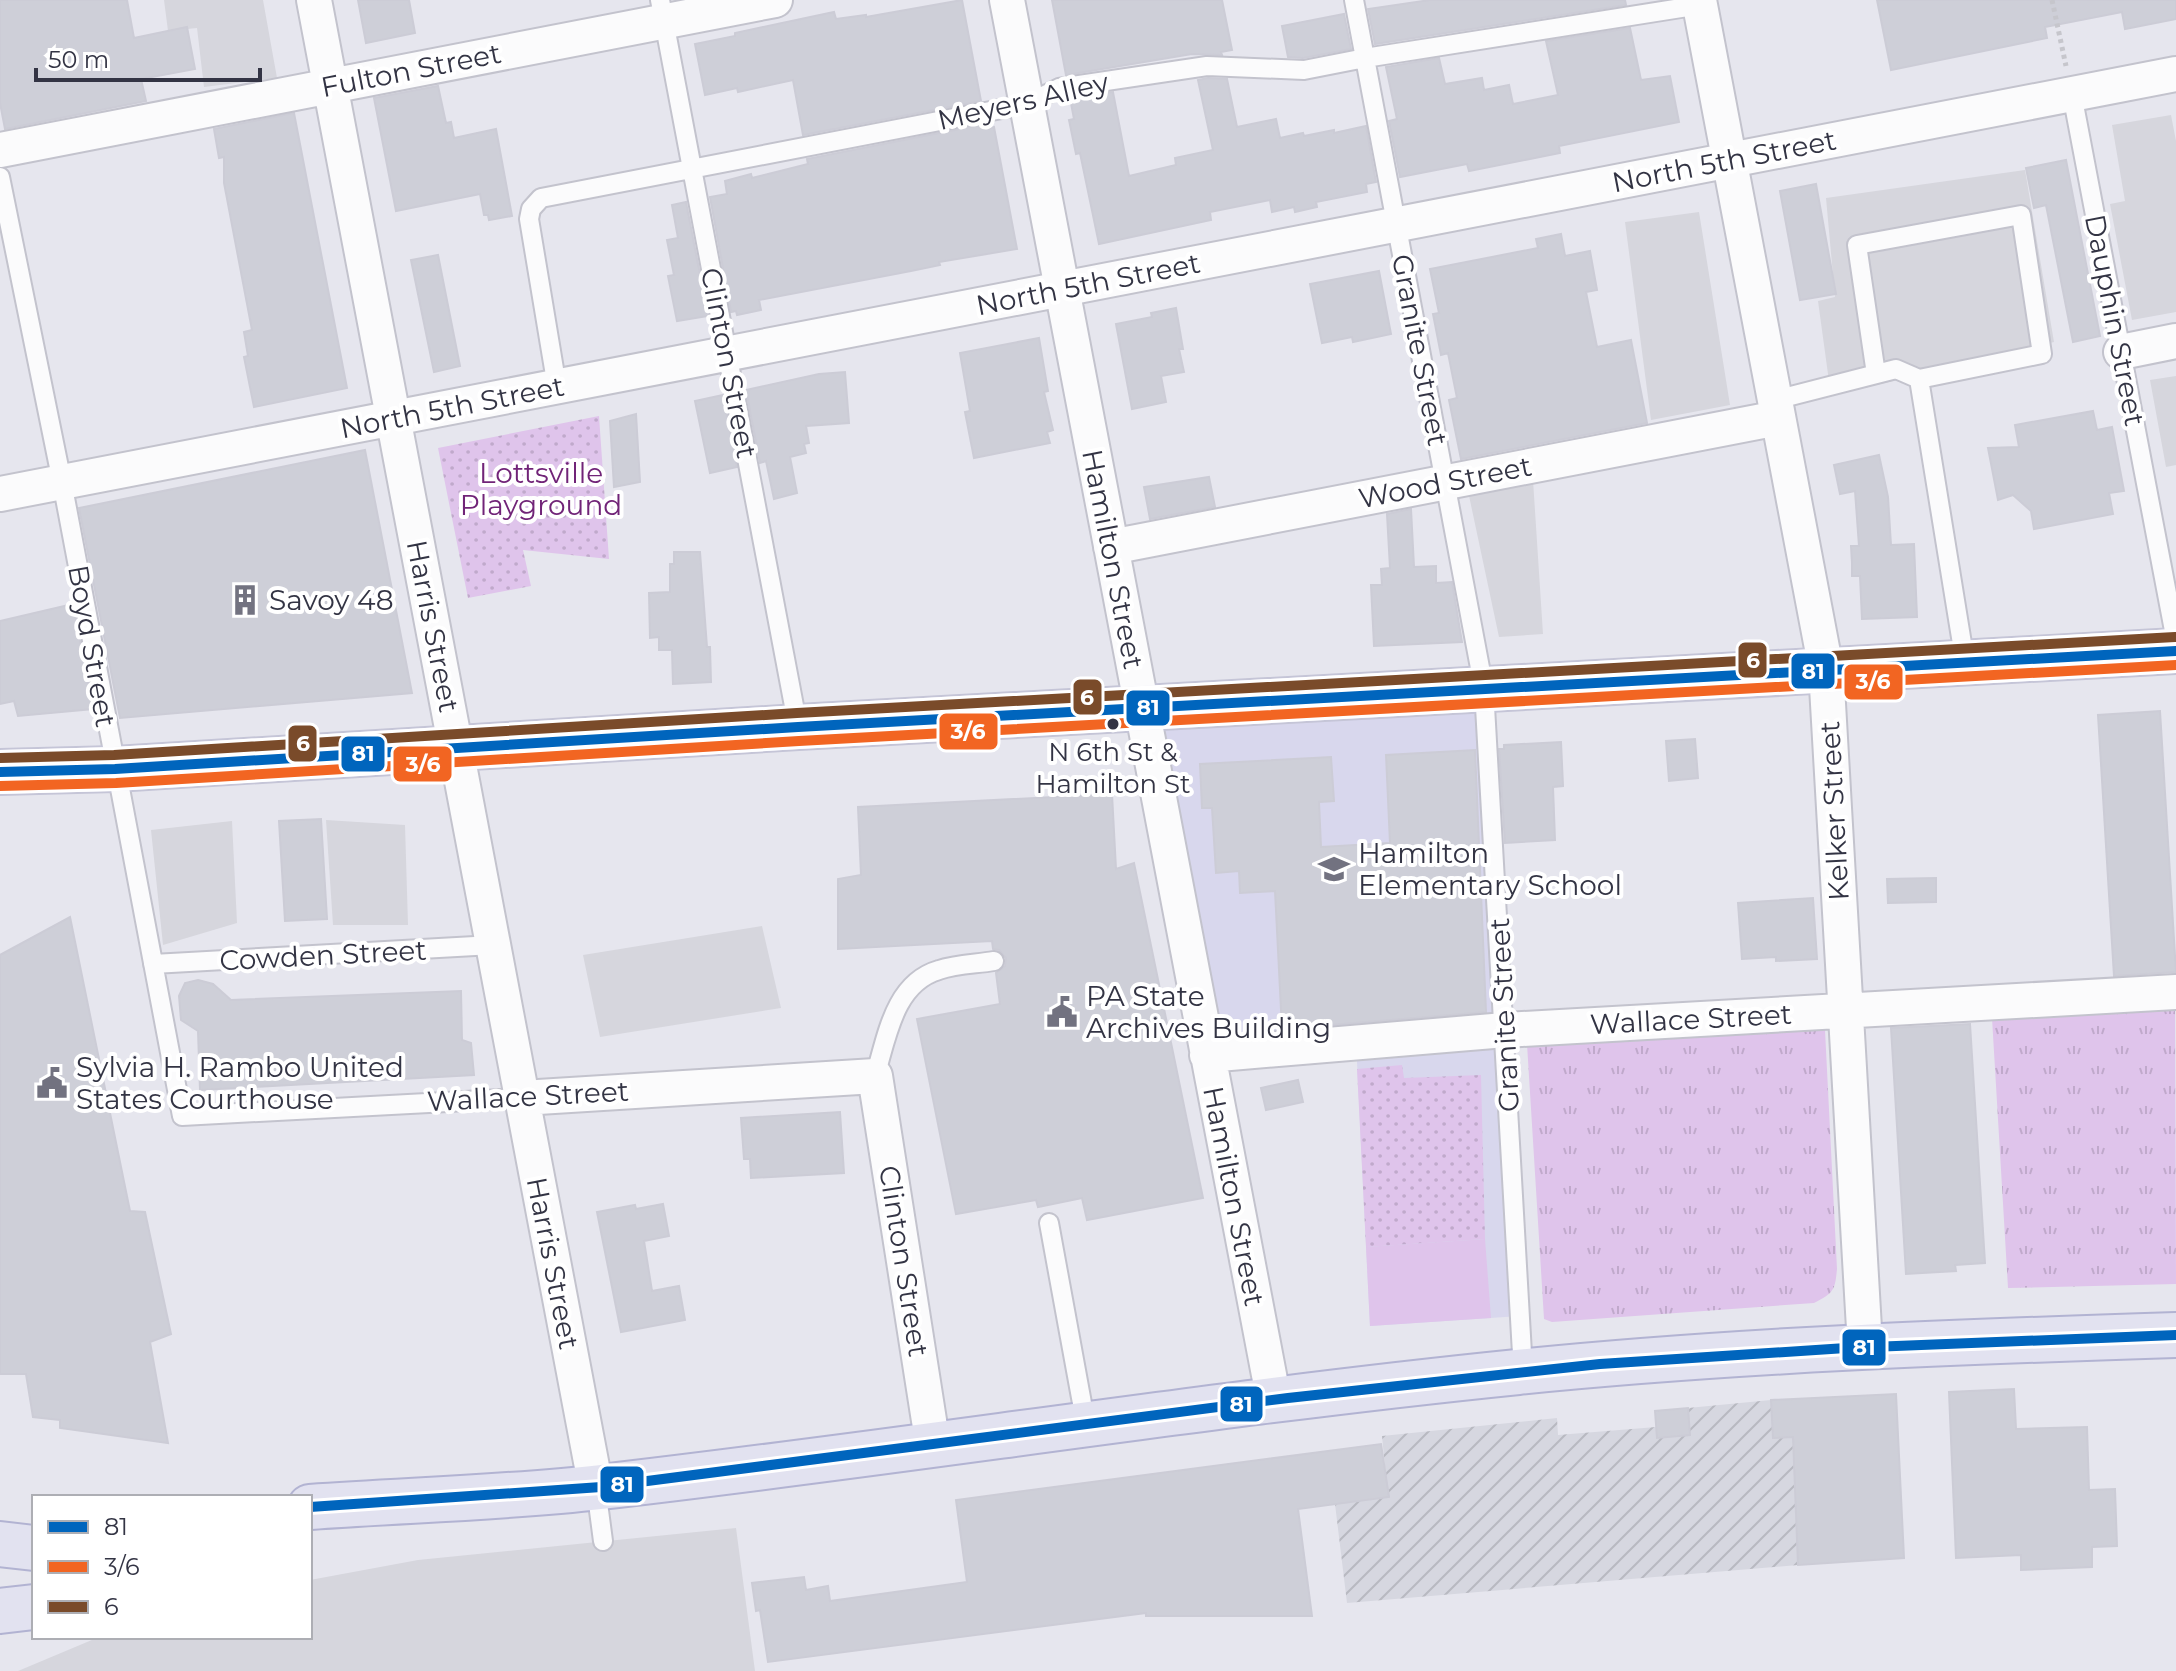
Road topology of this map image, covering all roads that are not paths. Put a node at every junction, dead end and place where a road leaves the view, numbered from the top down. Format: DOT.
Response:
graph roads {
  1 [pos="314,0"];
  2 [pos="775,0"];
  3 [pos="1007,0"];
  4 [pos="1354,0"];
  5 [pos="1700,3"];
  6 [pos="662,11"];
  7 [pos="1365,58"];
  8 [pos="2176,74"];
  9 [pos="330,86"];
  10 [pos="2072,94"];
  11 [pos="1027,104"];
  12 [pos="0,150"];
  13 [pos="1730,160"];
  14 [pos="692,167"];
  15 [pos="0,177"];
  16 [pos="1397,224"];
  17 [pos="1062,289"];
  18 [pos="2176,341"];
  19 [pos="2121,352"];
  20 [pos="727,354"];
  21 [pos="1876,374"];
  22 [pos="1919,379"];
  23 [pos="557,387"];
  24 [pos="1777,409"];
  25 [pos="393,418"];
  26 [pos="62,482"];
  27 [pos="1445,482"];
  28 [pos="0,494"];
  29 [pos="1111,547"];
  30 [pos="2176,641"];
  31 [pos="2176,651"];
  32 [pos="1965,662"];
  33 [pos="1826,669"];
  34 [pos="1484,689"];
  35 [pos="1141,708"];
  36 [pos="798,727"];
  37 [pos="455,747"];
  38 [pos="115,769"];
  39 [pos="0,772"];
  40 [pos="493,945"];
  41 [pos="994,961"];
  42 [pos="153,964"];
  43 [pos="2176,992"];
  44 [pos="1845,1010"];
  45 [pos="1505,1030"];
  46 [pos="1207,1055"];
  47 [pos="875,1076"];
  48 [pos="522,1098"];
  49 [pos="182,1116"];
  50 [pos="1049,1223"];
  51 [pos="2176,1335"];
  52 [pos="1865,1346"];
  53 [pos="1523,1371"];
  54 [pos="1274,1401"];
  55 [pos="1086,1426"];
  56 [pos="933,1446"];
  57 [pos="596,1488"];
  58 [pos="440,1501"];
  59 [pos="312,1507"];
  60 [pos="312,1532"];
  61 [pos="603,1541"];
  62 [pos="0,1544"];
  63 [pos="32,1548"];
  64 [pos="32,1607"];
  65 [pos="0,1611"];
  1 -- 9 [label="street, Harris Street"];
  2 -- 6 [label="street, Fulton Street"];
  3 -- 11 [label="street, Hamilton Street"];
  4 -- 7 [label="lane, Granite Street"];
  5 -- 7 [label="lane, Meyers Alley"];
  5 -- 13 [label="street, Kelker Street"];
  6 -- 9 [label="street, Fulton Street"];
  6 -- 14 [label="lane, Clinton Street"];
  7 -- 11 [label="lane, Meyers Alley"];
  7 -- 16 [label="lane, Granite Street"];
  8 -- 10 [label="street, North 5th Street"];
  9 -- 12 [label="street, Fulton Street"];
  9 -- 25 [label="street, Harris Street"];
  10 -- 13 [label="street, North 5th Street"];
  10 -- 19 [label="lane, Dauphin Street"];
  11 -- 14 [label="lane, Meyers Alley"];
  11 -- 17 [label="street, Hamilton Street"];
  13 -- 16 [label="street, North 5th Street"];
  13 -- 24 [label="street, Kelker Street"];
  14 -- 20 [label="lane, Clinton Street"];
  14 -- 23 [label="lane, Meyers Alley"];
  15 -- 26 [label="lane, Boyd Street"];
  16 -- 17 [label="street, North 5th Street"];
  16 -- 27 [label="lane, Granite Street"];
  17 -- 20 [label="street, North 5th Street"];
  17 -- 29 [label="street, Hamilton Street"];
  18 -- 19 [label="street"];
  19 -- 30 [label="lane, Dauphin Street"];
  20 -- 23 [label="street, North 5th Street"];
  20 -- 36 [label="lane, Clinton Street"];
  21 -- 22 [label="lane"];
  21 -- 22 [label="lane"];
  21 -- 24 [label="lane"];
  22 -- 32 [label="lane"];
  23 -- 25 [label="street, North 5th Street"];
  24 -- 27 [label="street, Wood Street"];
  24 -- 33 [label="street, Kelker Street"];
  25 -- 26 [label="street, North 5th Street"];
  25 -- 37 [label="street, Harris Street"];
  26 -- 28 [label="street, North 5th Street"];
  26 -- 38 [label="lane, Boyd Street"];
  27 -- 29 [label="street, Wood Street"];
  27 -- 34 [label="lane, Granite Street"];
  29 -- 35 [label="street, Hamilton Street"];
  31 -- 32 [label="main road"];
  32 -- 33 [label="main road"];
  33 -- 34 [label="main road"];
  33 -- 44 [label="street, Kelker Street"];
  34 -- 35 [label="main road"];
  34 -- 45 [label="lane, Granite Street"];
  35 -- 36 [label="main road"];
  35 -- 46 [label="street, Hamilton Street"];
  36 -- 37 [label="main road"];
  37 -- 38 [label="main road"];
  37 -- 40 [label="street, Harris Street"];
  38 -- 39 [label="main road"];
  38 -- 42 [label="lane, Boyd Street"];
  40 -- 42 [label="lane, Cowden Street"];
  40 -- 48 [label="street, Harris Street"];
  41 -- 47 [label="lane"];
  42 -- 49 [label="lane, Boyd Street"];
  43 -- 44 [label="street, Wallace Street"];
  44 -- 45 [label="street, Wallace Street"];
  44 -- 52 [label="street, Kelker Street"];
  45 -- 46 [label="street, Wallace Street"];
  45 -- 53 [label="lane, Granite Street"];
  46 -- 54 [label="street, Hamilton Street"];
  47 -- 48 [label="street, Wallace Street"];
  47 -- 56 [label="street, Clinton Street"];
  48 -- 49 [label="lane, Wallace Street"];
  48 -- 57 [label="street, Harris Street"];
  50 -- 55 [label="lane"];
  51 -- 52 [label="main road"];
  52 -- 53 [label="main road"];
  53 -- 54 [label="main road"];
  54 -- 55 [label="main road"];
  55 -- 56 [label="main road"];
  56 -- 57 [label="main road"];
  57 -- 58 [label="main road"];
  57 -- 61 [label="lane"];
  58 -- 59 [label="main road"];
  58 -- 60 [label="main road"];
  62 -- 63 [label="main road"];
  64 -- 65 [label="main road"];
}
